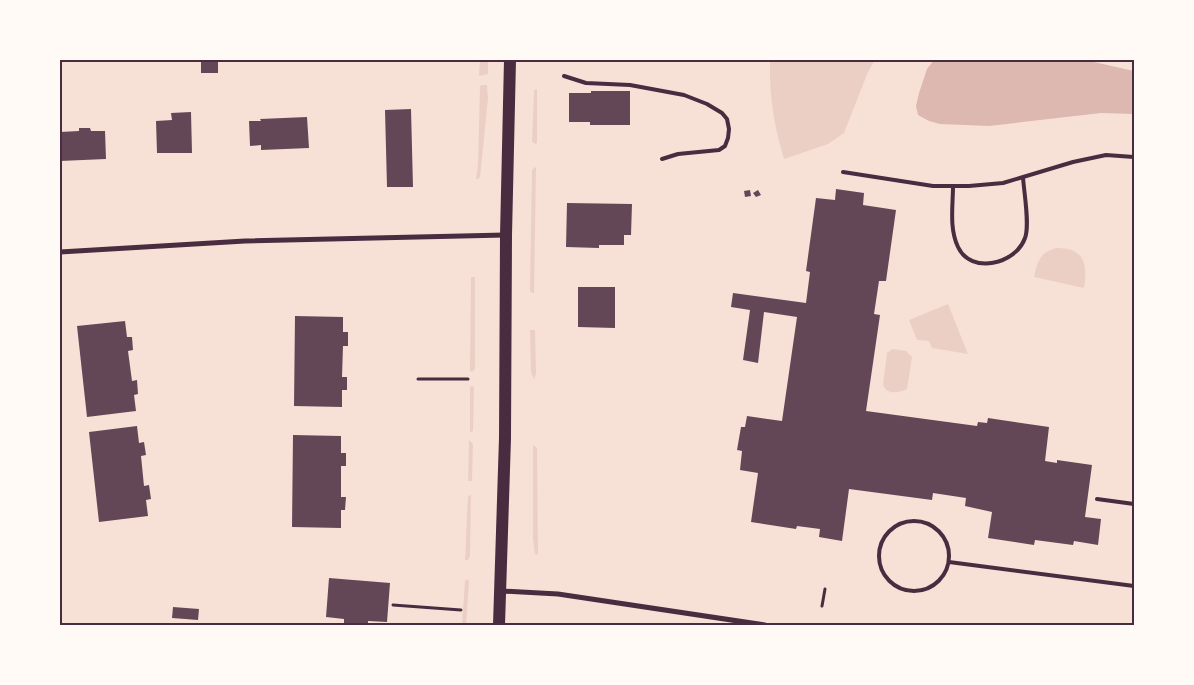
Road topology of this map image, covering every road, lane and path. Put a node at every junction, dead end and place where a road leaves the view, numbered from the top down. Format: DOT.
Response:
graph roads {
  1 [pos="510,60"];
  2 [pos="564,76"];
  3 [pos="1134,157"];
  4 [pos="662,159"];
  5 [pos="843,172"];
  6 [pos="1023,177"];
  7 [pos="953,186"];
  8 [pos="506,235"];
  9 [pos="60,252"];
  10 [pos="418,379"];
  11 [pos="468,379"];
  12 [pos="1097,499"];
  13 [pos="1134,504"];
  14 [pos="949,562"];
  15 [pos="1134,586"];
  16 [pos="825,589"];
  17 [pos="501,591"];
  18 [pos="393,605"];
  19 [pos="822,606"];
  20 [pos="461,610"];
  21 [pos="499,625"];
  22 [pos="765,625"];
  1 -- 8 [label="main road"];
  2 -- 4 [label="lane"];
  3 -- 6 [label="lane"];
  5 -- 7 [label="lane"];
  6 -- 7 [label="lane"];
  6 -- 7 [label="lane"];
  8 -- 9 [label="street"];
  8 -- 17 [label="main road"];
  10 -- 11 [label="path"];
  12 -- 13 [label="lane"];
  14 -- 14 [label="lane"];
  14 -- 15 [label="lane"];
  16 -- 19 [label="path"];
  17 -- 21 [label="main road"];
  17 -- 22 [label="street"];
  18 -- 20 [label="path"];
}
